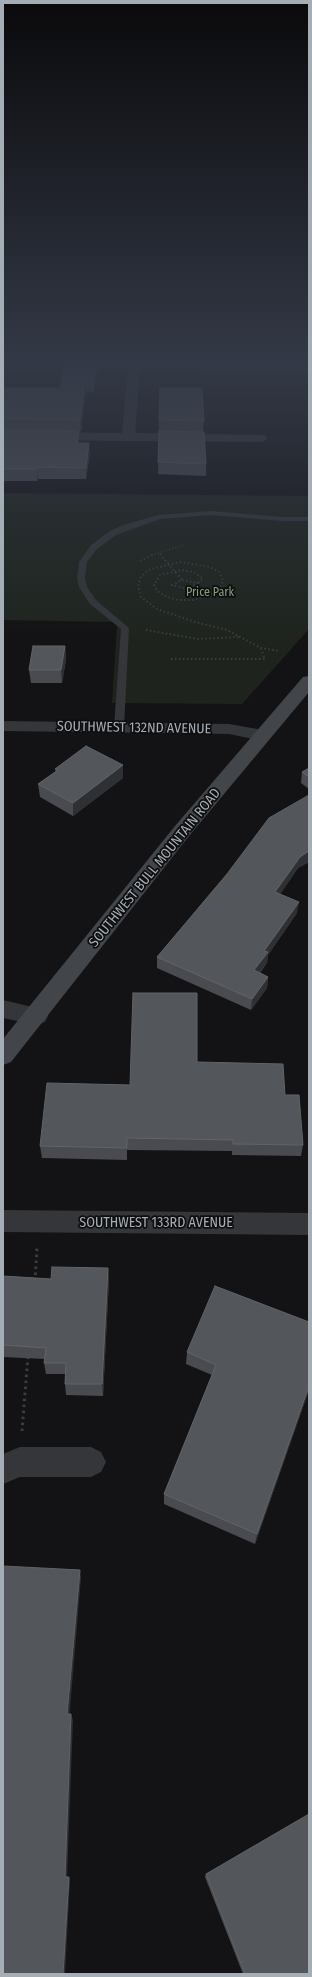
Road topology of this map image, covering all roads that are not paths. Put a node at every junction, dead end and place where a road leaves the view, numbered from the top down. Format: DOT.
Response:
graph roads {
  1 [pos="309,520"];
  2 [pos="309,681"];
  3 [pos="3,726"];
  4 [pos="119,727"];
  5 [pos="263,735"];
  6 [pos="3,1009"];
  7 [pos="37,1016"];
  8 [pos="3,1056"];
  9 [pos="3,1221"];
  10 [pos="309,1224"];
  11 [pos="91,1462"];
  12 [pos="11,1465"];
  1 -- 4 [label="lane"];
  2 -- 5 [label="main road, SOUTHWEST BULL MOUNTAIN ROAD"];
  3 -- 4 [label="street, SOUTHWEST 132ND AVENUE"];
  4 -- 5 [label="street, SOUTHWEST 132ND AVENUE"];
  5 -- 7 [label="main road, SOUTHWEST BULL MOUNTAIN ROAD"];
  6 -- 7 [label="street"];
  7 -- 8 [label="main road, SOUTHWEST BULL MOUNTAIN ROAD"];
  9 -- 10 [label="street, SOUTHWEST 133RD AVENUE"];
  11 -- 12 [label="street"];
}
